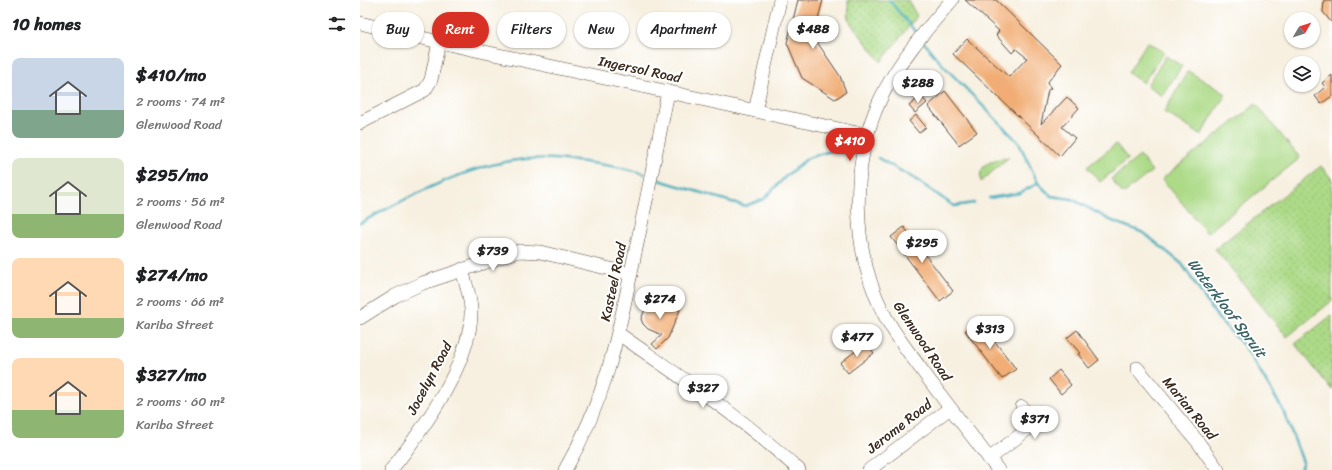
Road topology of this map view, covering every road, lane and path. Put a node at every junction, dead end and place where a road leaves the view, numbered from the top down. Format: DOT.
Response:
graph roads {
  1 [pos="780,0"];
  2 [pos="952,0"];
  3 [pos="360,22"];
  4 [pos="432,40"];
  5 [pos="438,48"];
  6 [pos="466,48"];
  7 [pos="668,92"];
  8 [pos="755,111"];
  9 [pos="360,123"];
  10 [pos="866,135"];
  11 [pos="462,269"];
  12 [pos="631,274"];
  13 [pos="360,318"];
  14 [pos="619,334"];
  15 [pos="1137,368"];
  16 [pos="1022,407"];
  17 [pos="950,408"];
  18 [pos="989,459"];
  19 [pos="391,470"];
  20 [pos="565,470"];
  21 [pos="799,470"];
  22 [pos="869,470"];
  23 [pos="998,470"];
  24 [pos="1218,470"];
  1 -- 8 [label="street"];
  2 -- 10 [label="street, Glenwood Road"];
  3 -- 4 [label="street, Ingersol Road"];
  5 -- 9 [label="street"];
  6 -- 7 [label="street, Ingersol Road"];
  7 -- 8 [label="street, Ingersol Road"];
  7 -- 12 [label="street, Kasteel Road"];
  8 -- 10 [label="street, Ingersol Road"];
  10 -- 17 [label="street, Glenwood Road"];
  11 -- 12 [label="street"];
  11 -- 13 [label="street"];
  11 -- 19 [label="street, Jocelyn Road"];
  12 -- 14 [label="street, Kasteel Road"];
  14 -- 20 [label="street, Kasteel Road"];
  14 -- 21 [label="street"];
  15 -- 24 [label="street, Marian Road"];
  16 -- 18 [label="street"];
  17 -- 18 [label="street, Glenwood Road"];
  17 -- 22 [label="street, Jerome Road"];
  18 -- 23 [label="street, Glenwood Road"];
}
